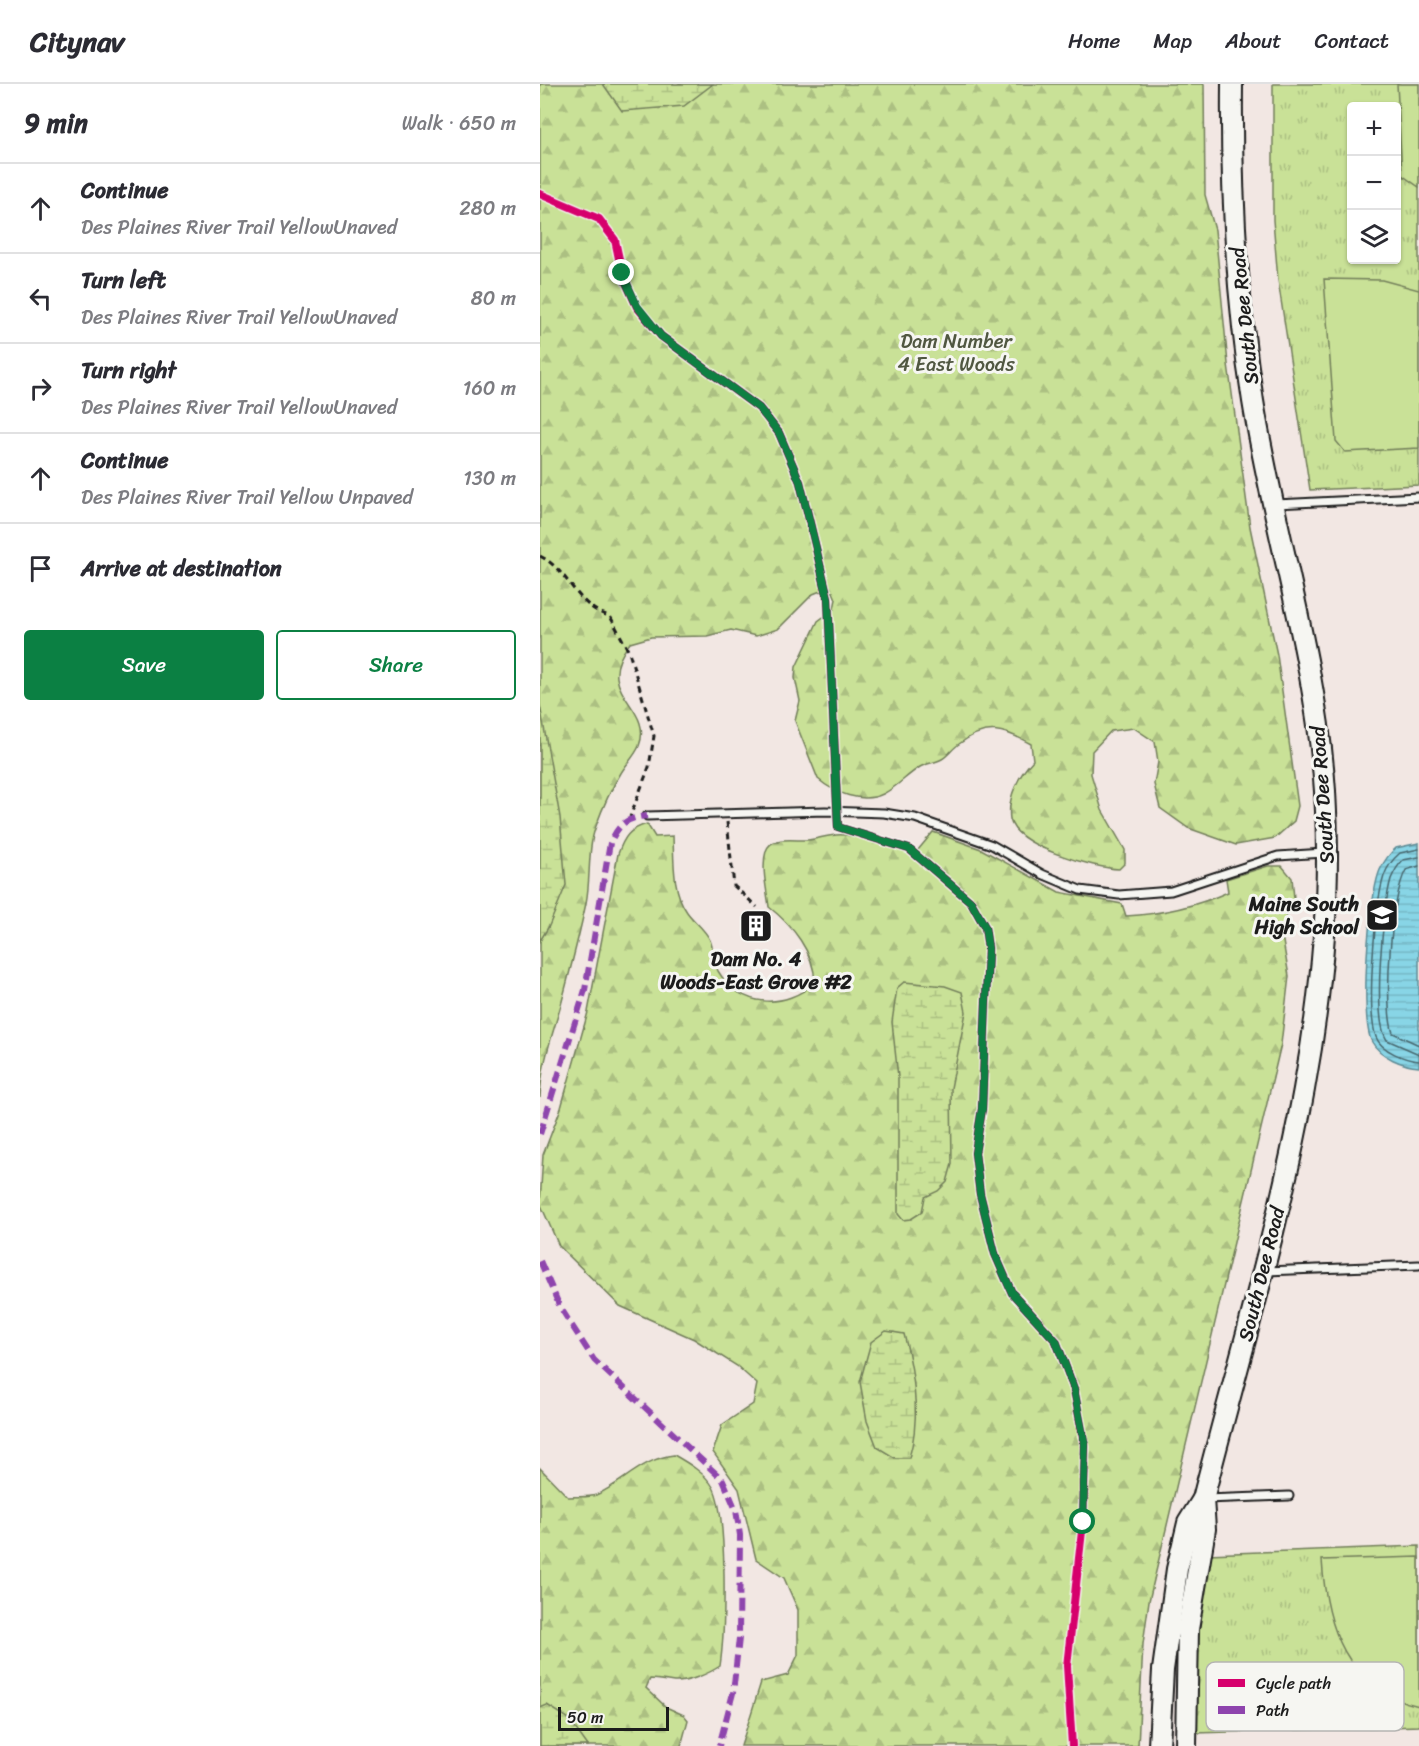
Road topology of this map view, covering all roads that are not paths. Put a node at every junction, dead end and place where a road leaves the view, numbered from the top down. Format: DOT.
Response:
graph roads {
  1 [pos="1232,84"];
  2 [pos="1419,497"];
  3 [pos="1273,504"];
  4 [pos="647,816"];
  5 [pos="1327,853"];
  6 [pos="1419,1265"];
  7 [pos="1261,1272"];
  8 [pos="1289,1496"];
  9 [pos="1203,1499"];
  10 [pos="1160,1746"];
  11 [pos="1185,1746"];
  1 -- 3 [label="main road, South Dee Road"];
  2 -- 3 [label="lane"];
  3 -- 5 [label="main road, South Dee Road"];
  4 -- 5 [label="lane"];
  5 -- 7 [label="main road, South Dee Road"];
  6 -- 7 [label="lane"];
  7 -- 9 [label="main road, South Dee Road"];
  8 -- 9 [label="lane"];
  9 -- 10 [label="main road, South Dee Road"];
  9 -- 11 [label="main road, South Dee Road"];
}
